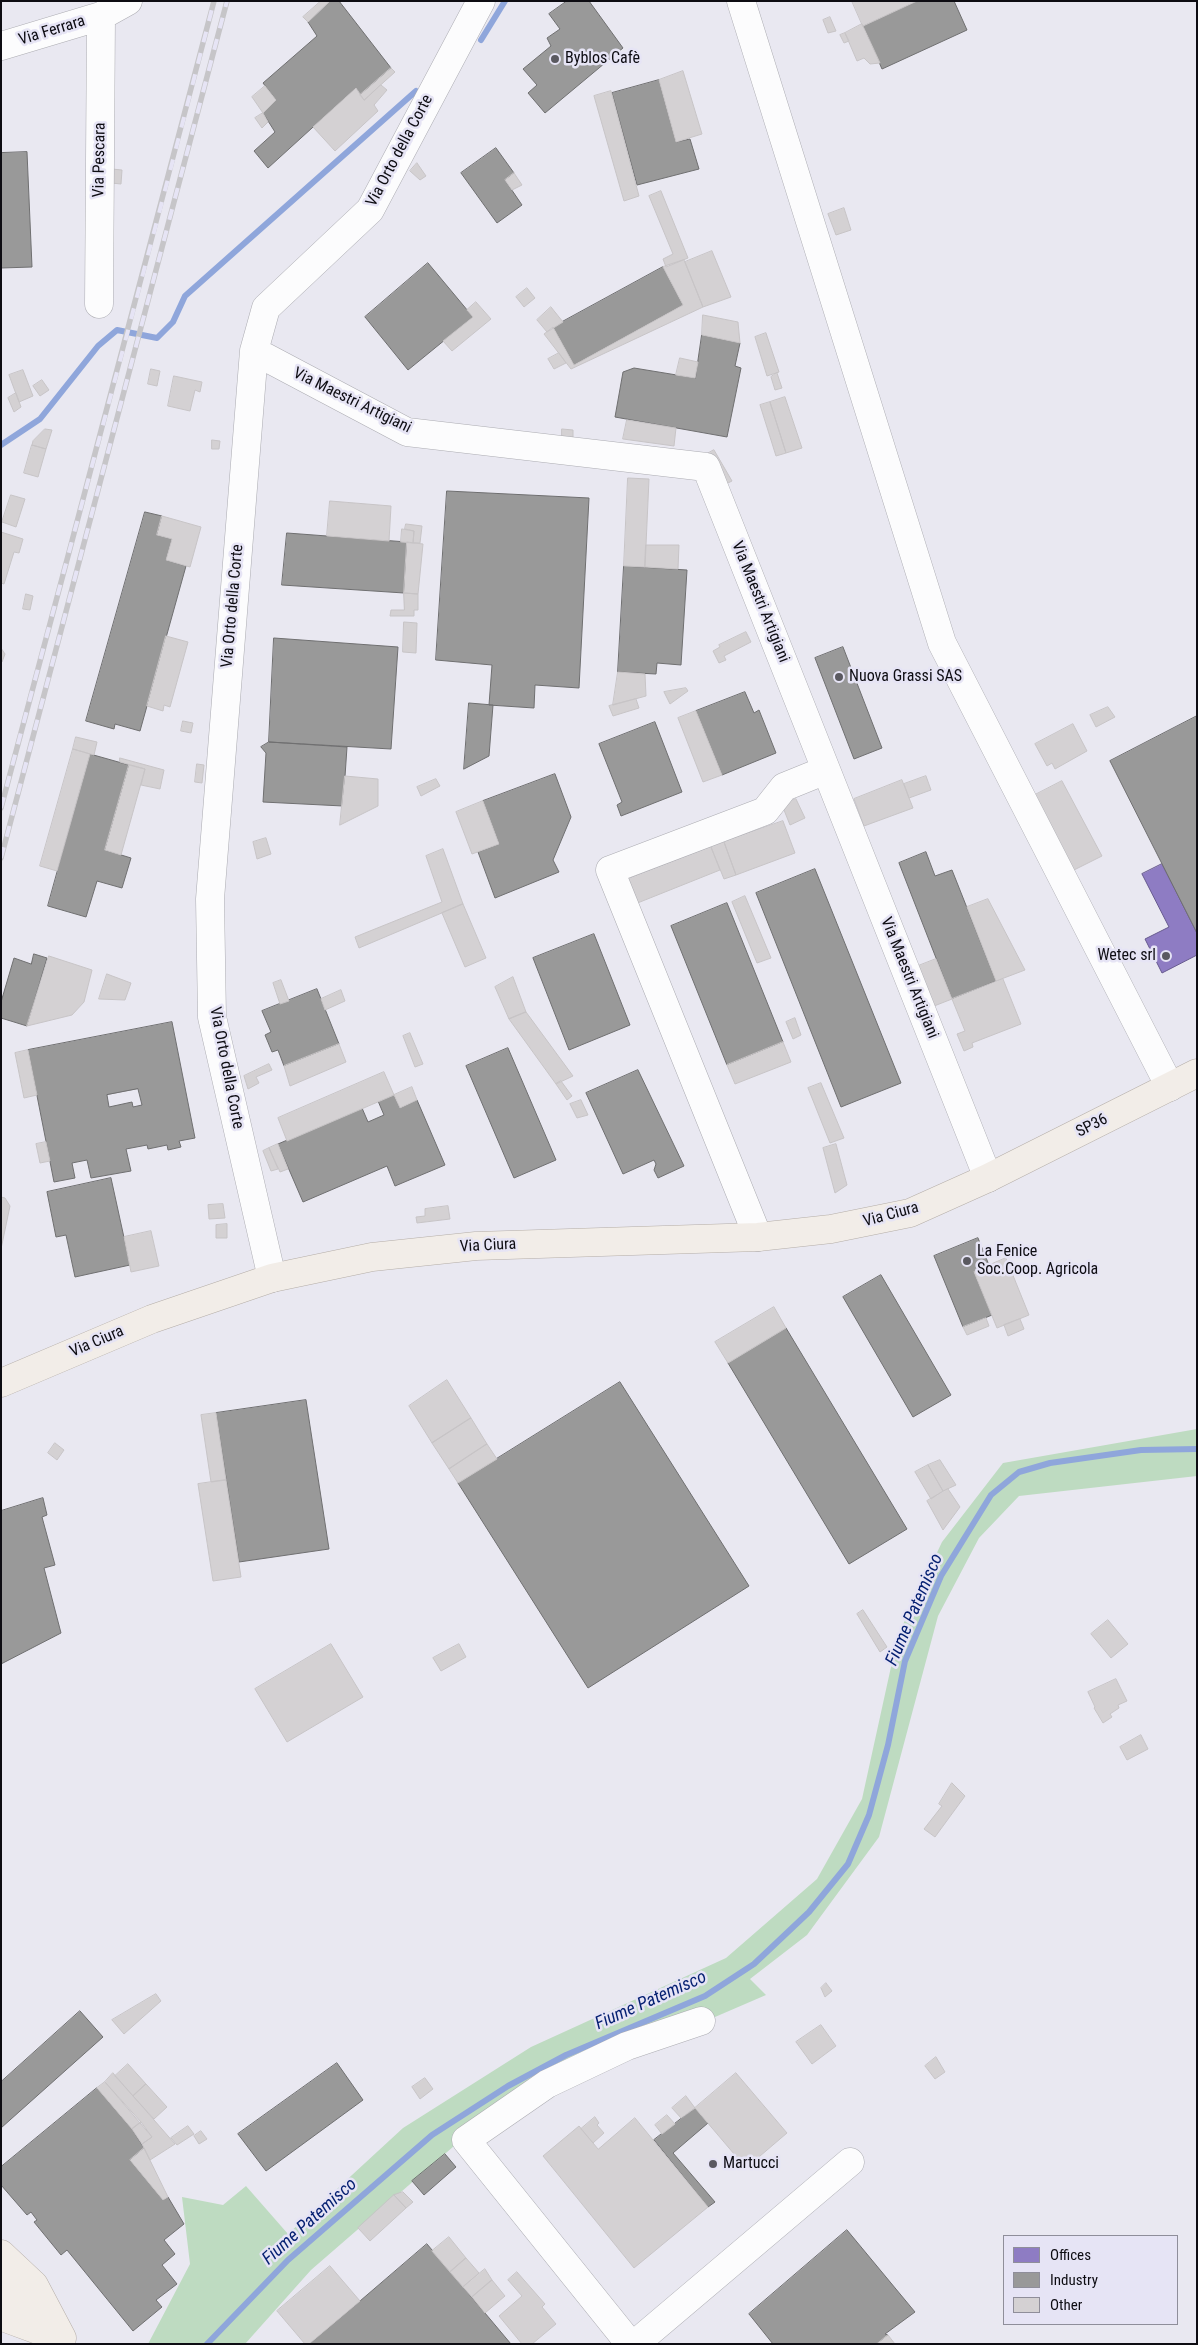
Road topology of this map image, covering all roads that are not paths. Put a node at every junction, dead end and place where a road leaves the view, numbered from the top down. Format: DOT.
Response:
graph roads {
  1 [pos="128,1"];
  2 [pos="481,1"];
  3 [pos="741,1"];
  4 [pos="102,16"];
  5 [pos="1,46"];
  6 [pos="99,304"];
  7 [pos="254,351"];
  8 [pos="826,770"];
  9 [pos="1197,1073"];
  10 [pos="1170,1087"];
  11 [pos="988,1178"];
  12 [pos="758,1237"];
  13 [pos="272,1278"];
  14 [pos="1,1383"];
  15 [pos="701,2021"];
  16 [pos="850,2162"];
  17 [pos="1,2254"];
  18 [pos="1,2284"];
  19 [pos="1,2312"];
  20 [pos="66,2341"];
  21 [pos="630,2344"];
  22 [pos="635,2344"];
  1 -- 4 [label="street, Via Ferrara"];
  2 -- 7 [label="street, Via Orto della Corte"];
  3 -- 10 [label="street"];
  4 -- 5 [label="street, Via Ferrara"];
  4 -- 6 [label="street, Via Pescara"];
  7 -- 8 [label="street, Via Maestri Artigiani"];
  7 -- 13 [label="street, Via Orto della Corte"];
  8 -- 11 [label="street, Via Maestri Artigiani"];
  8 -- 12 [label="street"];
  9 -- 10 [label="main road, SP36 / SP36"];
  10 -- 11 [label="main road, SP36 / SP36"];
  11 -- 12 [label="main road, Via Ciura"];
  12 -- 13 [label="main road, Via Ciura"];
  13 -- 14 [label="main road, Via Ciura"];
  15 -- 21 [label="street"];
  16 -- 22 [label="street"];
  17 -- 20 [label="main road"];
  18 -- 20 [label="main road"];
  19 -- 20 [label="main road"];
}
